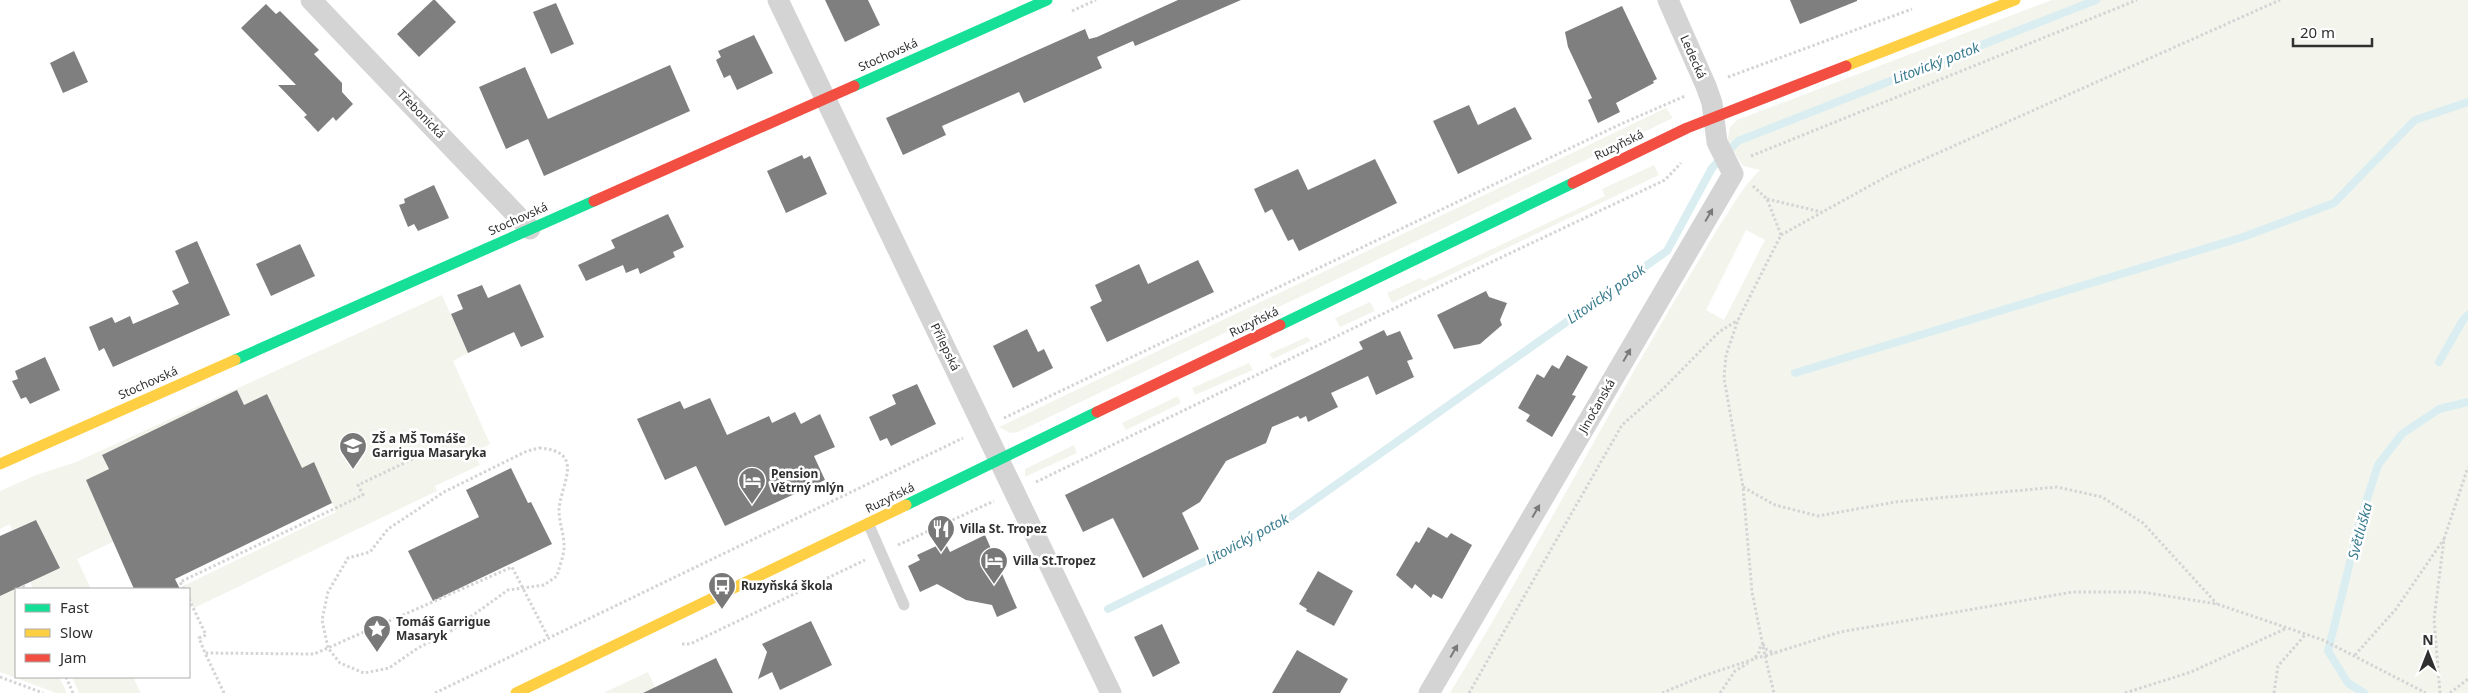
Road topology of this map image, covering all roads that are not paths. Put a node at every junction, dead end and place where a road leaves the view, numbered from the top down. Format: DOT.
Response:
graph roads {
  1 [pos="311,0"];
  2 [pos="778,0"];
  3 [pos="1047,0"];
  4 [pos="1668,0"];
  5 [pos="2015,0"];
  6 [pos="826,98"];
  7 [pos="1714,116"];
  8 [pos="530,229"];
  9 [pos="1000,460"];
  10 [pos="0,464"];
  11 [pos="868,524"];
  12 [pos="904,605"];
  13 [pos="516,693"];
  14 [pos="1111,693"];
  15 [pos="1429,693"];
  1 -- 8 [label="street, Třebonická"];
  2 -- 6 [label="street, Přílepská"];
  3 -- 6 [label="street, Stochovská"];
  4 -- 7 [label="street, Ledecká"];
  5 -- 7 [label="street, Ruzyňská"];
  6 -- 8 [label="street, Stochovská"];
  6 -- 9 [label="street, Přílepská"];
  7 -- 9 [label="street, Ruzyňská"];
  15 -- 7 [label="street, Jinočanská, one-way"];
  8 -- 10 [label="street, Stochovská"];
  9 -- 11 [label="street, Ruzyňská"];
  9 -- 14 [label="street, Přílepská"];
  11 -- 12 [label="lane"];
  11 -- 13 [label="street, Ruzyňská"];
}
